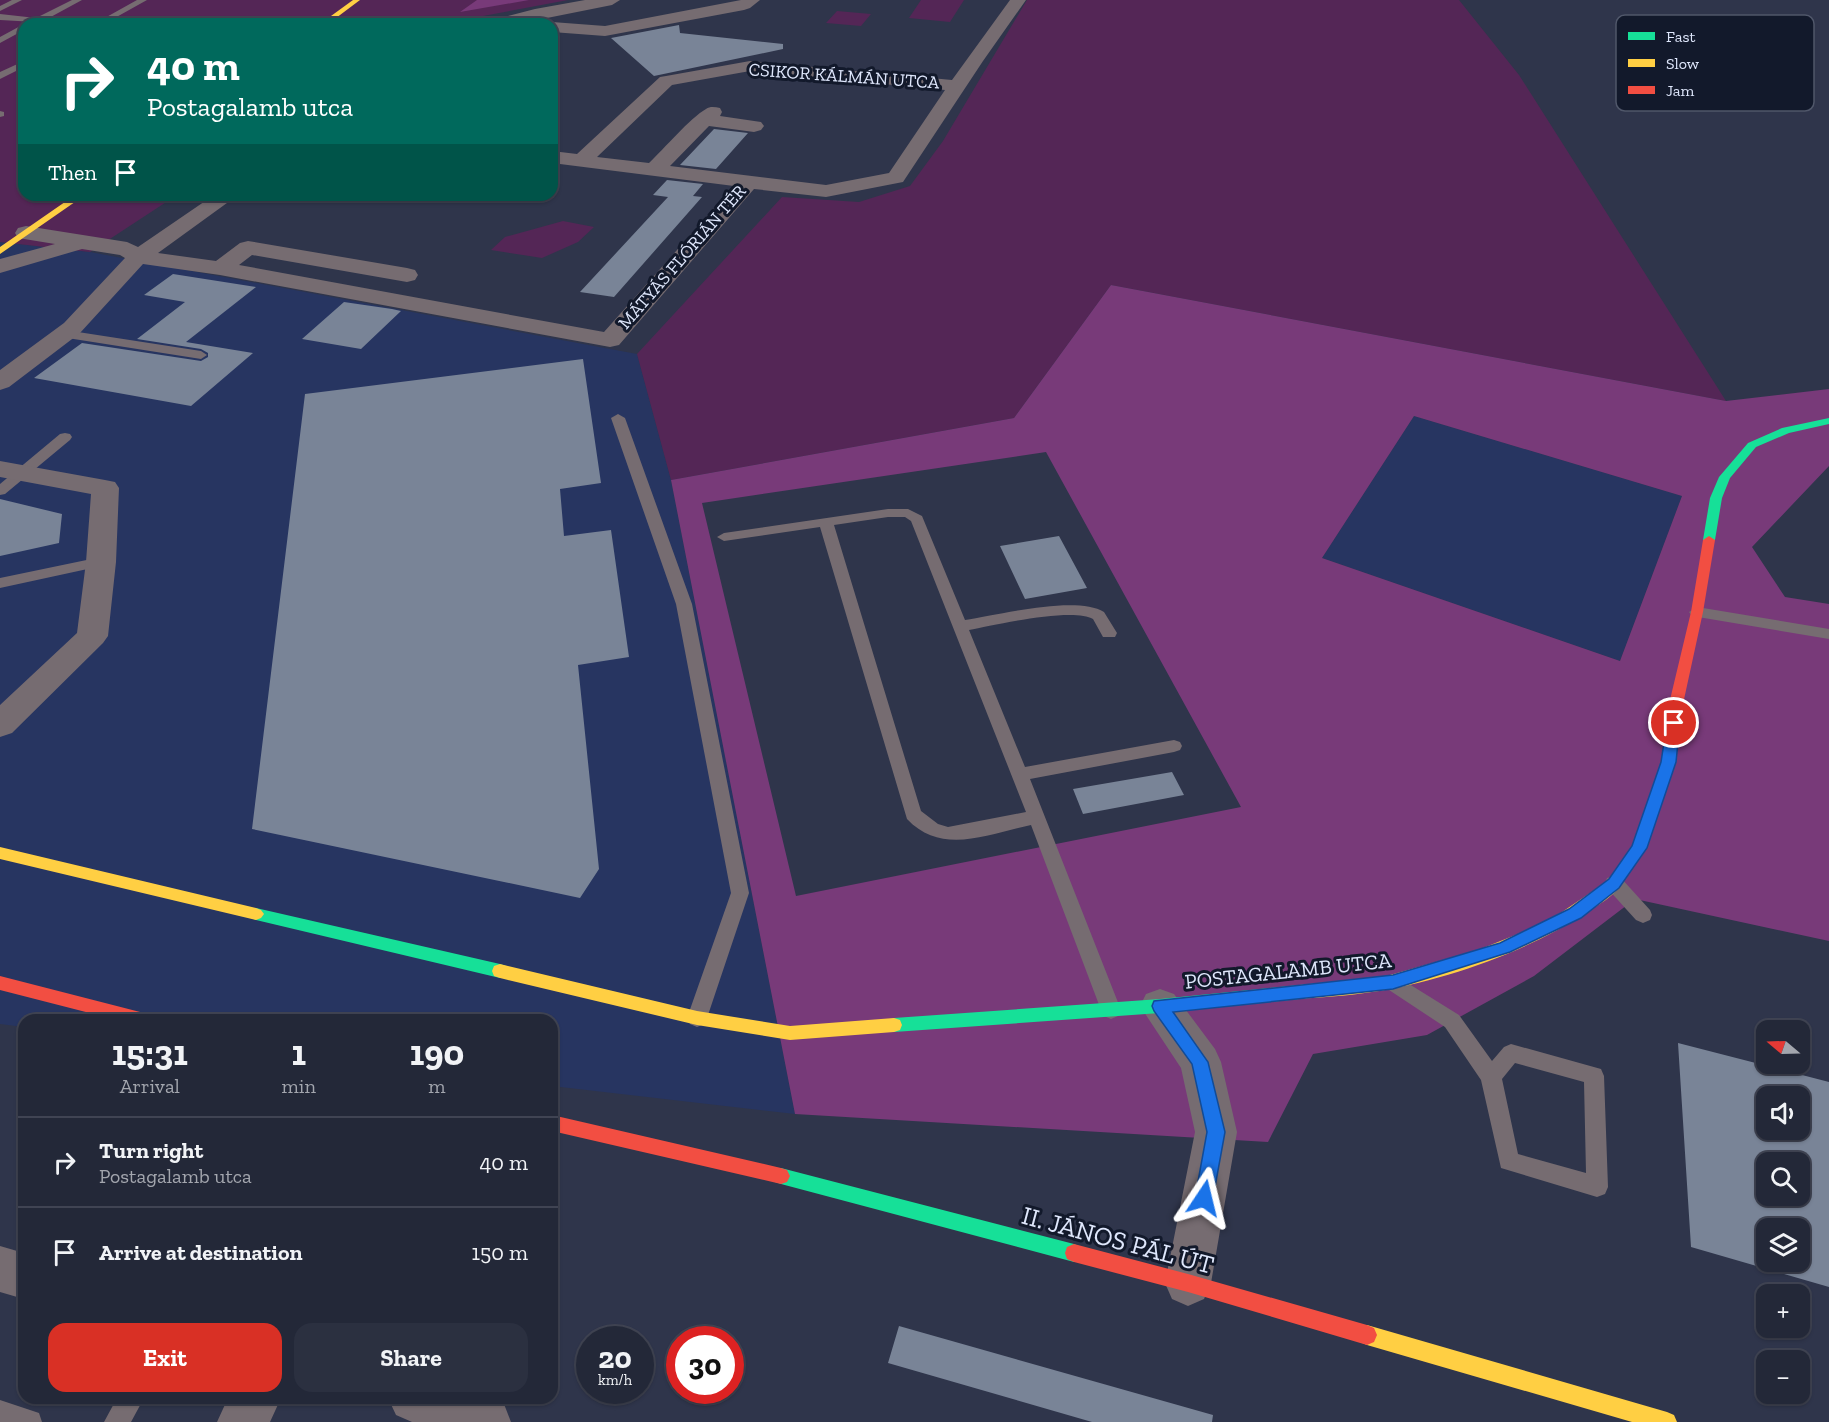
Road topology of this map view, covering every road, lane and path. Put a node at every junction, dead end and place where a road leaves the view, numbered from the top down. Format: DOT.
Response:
graph roads {
  1 [pos="18,0"];
  2 [pos="78,0"];
  3 [pos="143,0"];
  4 [pos="357,0"];
  5 [pos="612,0"];
  6 [pos="752,0"];
  7 [pos="1018,0"];
  8 [pos="0,9"];
  9 [pos="0,17"];
  10 [pos="42,18"];
  11 [pos="109,18"];
  12 [pos="332,18"];
  13 [pos="520,18"];
  14 [pos="18,20"];
  15 [pos="558,27"];
  16 [pos="18,30"];
  17 [pos="0,40"];
  18 [pos="0,62"];
  19 [pos="18,64"];
  20 [pos="18,67"];
  21 [pos="0,76"];
  22 [pos="964,78"];
  23 [pos="754,126"];
  24 [pos="558,158"];
  25 [pos="580,161"];
  26 [pos="654,170"];
  27 [pos="749,182"];
  28 [pos="72,201"];
  29 [pos="219,201"];
  30 [pos="27,233"];
  31 [pos="87,242"];
  32 [pos="0,251"];
  33 [pos="138,257"];
  34 [pos="0,266"];
  35 [pos="220,268"];
  36 [pos="407,275"];
  37 [pos="66,334"];
  38 [pos="201,355"];
  39 [pos="0,382"];
  40 [pos="618,418"];
  41 [pos="1829,422"];
  42 [pos="65,436"];
  43 [pos="11,471"];
  44 [pos="0,491"];
  45 [pos="826,522"];
  46 [pos="724,537"];
  47 [pos="101,562"];
  48 [pos="0,583"];
  49 [pos="1697,612"];
  50 [pos="960,626"];
  51 [pos="1109,633"];
  52 [pos="1829,634"];
  53 [pos="0,725"];
  54 [pos="1174,746"];
  55 [pos="1020,774"];
  56 [pos="1037,817"];
  57 [pos="0,853"];
  58 [pos="1614,883"];
  59 [pos="1643,915"];
  60 [pos="1393,982"];
  61 [pos="0,983"];
  62 [pos="1160,1006"];
  63 [pos="1111,1010"];
  64 [pos="121,1014"];
  65 [pos="698,1018"];
  66 [pos="1491,1077"];
  67 [pos="558,1124"];
  68 [pos="0,1269"];
  69 [pos="18,1274"];
  70 [pos="1188,1283"];
  71 [pos="128,1404"];
  72 [pos="252,1404"];
  73 [pos="431,1404"];
  74 [pos="0,1412"];
  75 [pos="30,1422"];
  76 [pos="116,1422"];
  77 [pos="242,1422"];
  78 [pos="486,1422"];
  79 [pos="1666,1422"];
  1 -- 8 [label="lane"];
  2 -- 10 [label="lane"];
  3 -- 11 [label="lane"];
  4 -- 12 [label="street"];
  5 -- 13 [label="street"];
  6 -- 15 [label="street"];
  7 -- 22 [label="street, CSIKOR KÁLMÁN UTCA"];
  9 -- 14 [label="lane"];
  16 -- 17 [label="lane"];
  18 -- 19 [label="lane"];
  20 -- 21 [label="lane"];
  22 -- 25 [label="street, CSIKOR KÁLMÁN UTCA"];
  22 -- 27 [label="street"];
  23 -- 26 [label="street"];
  24 -- 25 [label="street, MÁTYÁS FLÓRIÁN TÉR"];
  25 -- 26 [label="street, MÁTYÁS FLÓRIÁN TÉR"];
  26 -- 27 [label="street, MÁTYÁS FLÓRIÁN TÉR"];
  27 -- 35 [label="street, MÁTYÁS FLÓRIÁN TÉR"];
  28 -- 30 [label="street"];
  29 -- 33 [label="street"];
  30 -- 31 [label="street"];
  30 -- 32 [label="street"];
  31 -- 33 [label="street"];
  31 -- 34 [label="street"];
  33 -- 35 [label="street"];
  33 -- 37 [label="street"];
  35 -- 36 [label="street"];
  37 -- 38 [label="lane"];
  37 -- 39 [label="street"];
  40 -- 65 [label="lane"];
  41 -- 49 [label="street, POSTAGALAMB UTCA"];
  42 -- 43 [label="lane"];
  43 -- 44 [label="lane"];
  43 -- 47 [label="street"];
  45 -- 46 [label="lane"];
  45 -- 50 [label="lane"];
  45 -- 56 [label="lane"];
  47 -- 48 [label="lane"];
  47 -- 53 [label="street"];
  49 -- 52 [label="lane"];
  49 -- 58 [label="street, POSTAGALAMB UTCA"];
  50 -- 51 [label="lane"];
  50 -- 55 [label="lane"];
  54 -- 55 [label="lane"];
  55 -- 56 [label="lane"];
  56 -- 63 [label="lane"];
  57 -- 65 [label="street, POSTAGALAMB UTCA"];
  58 -- 59 [label="lane"];
  58 -- 60 [label="street, POSTAGALAMB UTCA"];
  60 -- 62 [label="street, POSTAGALAMB UTCA"];
  60 -- 66 [label="lane"];
  61 -- 64 [label="street"];
  62 -- 63 [label="street, POSTAGALAMB UTCA"];
  62 -- 70 [label="street"];
  63 -- 65 [label="street, POSTAGALAMB UTCA"];
  66 -- 66 [label="lane"];
  67 -- 70 [label="street, II. JÁNOS PÁL ÚT"];
  68 -- 69 [label="street"];
  70 -- 79 [label="street, II. JÁNOS PÁL ÚT"];
  71 -- 76 [label="lane"];
  72 -- 77 [label="street"];
  73 -- 78 [label="street"];
  74 -- 75 [label="lane"];
}
